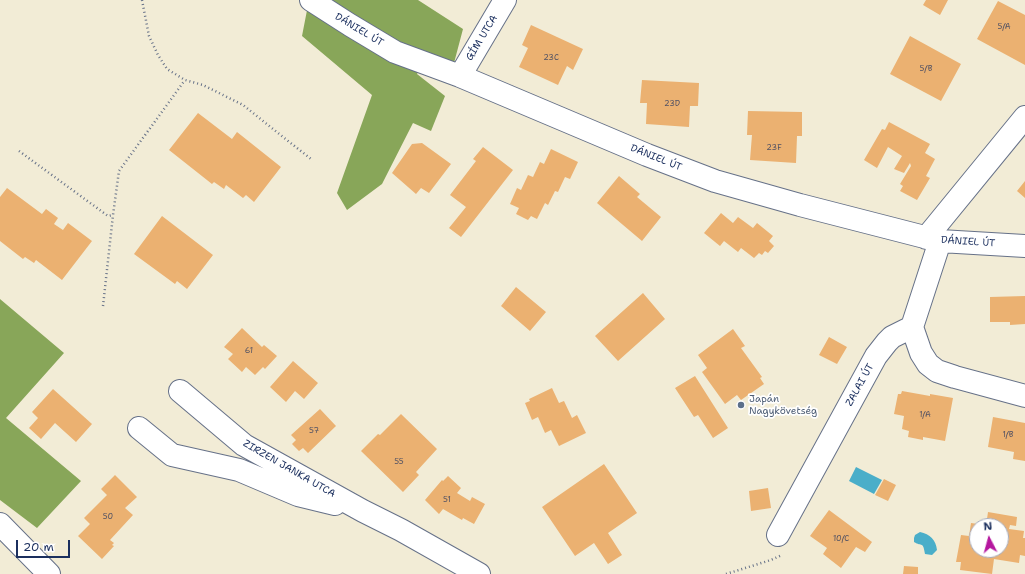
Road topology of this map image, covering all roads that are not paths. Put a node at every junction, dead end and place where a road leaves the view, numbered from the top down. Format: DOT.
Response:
graph roads {
  1 [pos="311,0"];
  2 [pos="505,0"];
  3 [pos="460,76"];
  4 [pos="1025,117"];
  5 [pos="933,239"];
  6 [pos="1025,246"];
  7 [pos="912,327"];
  8 [pos="180,391"];
  9 [pos="1025,396"];
  10 [pos="138,428"];
  11 [pos="363,512"];
  12 [pos="0,524"];
  13 [pos="778,535"];
  14 [pos="48,574"];
  15 [pos="479,574"];
  1 -- 3 [label="street, DÁNIEL ÚT"];
  2 -- 3 [label="street, GÍM UTCA"];
  3 -- 5 [label="street, DÁNIEL ÚT"];
  4 -- 5 [label="street"];
  5 -- 6 [label="street, DÁNIEL ÚT"];
  5 -- 7 [label="street"];
  7 -- 9 [label="street"];
  7 -- 13 [label="street, ZALAI ÚT"];
  8 -- 11 [label="street, ZIRZEN JANKA UTCA"];
  10 -- 11 [label="street, ZIRZEN JANKA UTCA"];
  11 -- 15 [label="street, ZIRZEN JANKA UTCA"];
  12 -- 14 [label="street"];
}
